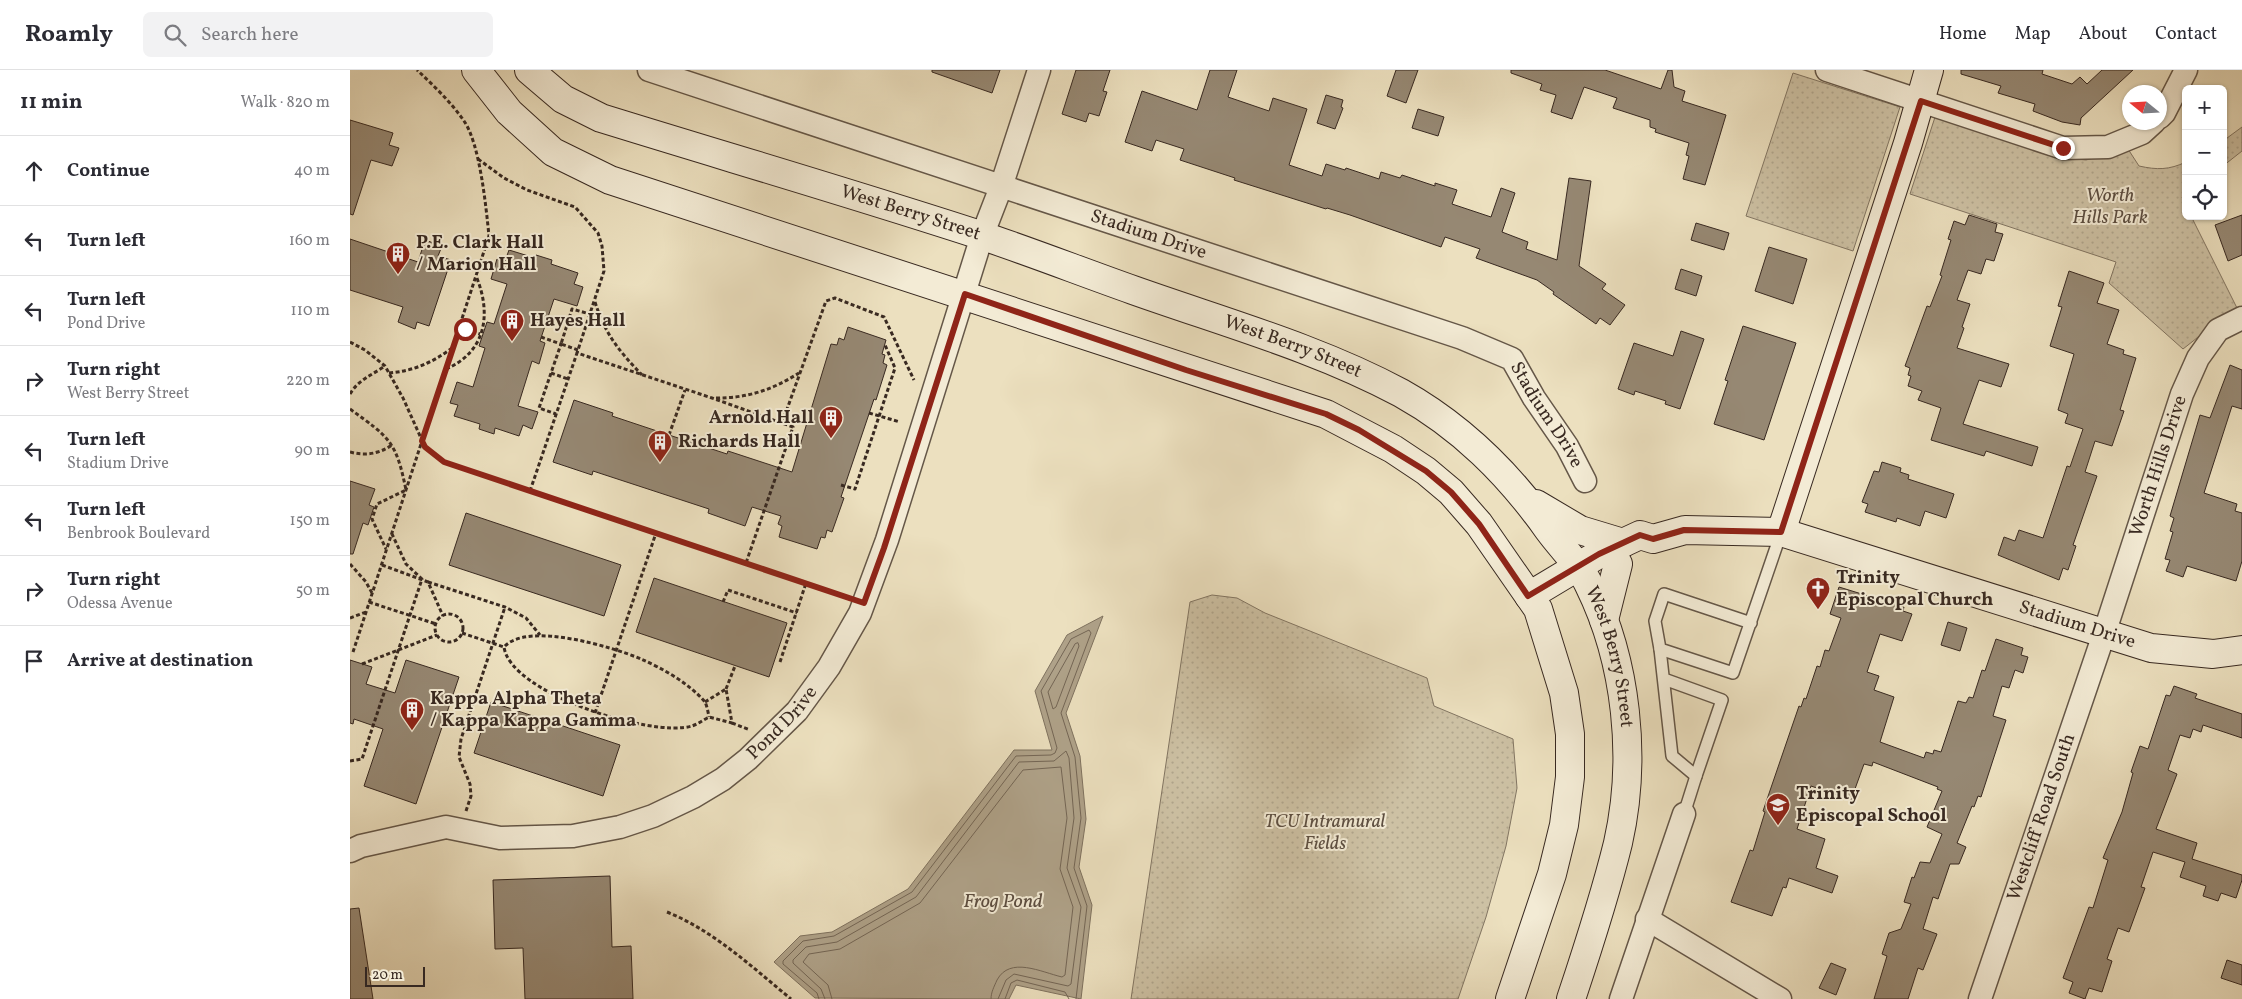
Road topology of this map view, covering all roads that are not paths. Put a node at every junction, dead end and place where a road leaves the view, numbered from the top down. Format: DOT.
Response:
graph roads {
  1 [pos="476,70"];
  2 [pos="529,70"];
  3 [pos="649,70"];
  4 [pos="1039,70"];
  5 [pos="1826,70"];
  6 [pos="1929,70"];
  7 [pos="2186,70"];
  8 [pos="1921,101"];
  9 [pos="2167,107"];
  10 [pos="2144,130"];
  11 [pos="1001,187"];
  12 [pos="982,236"];
  13 [pos="965,294"];
  14 [pos="2242,318"];
  15 [pos="1586,481"];
  16 [pos="1526,499"];
  17 [pos="1781,532"];
  18 [pos="1621,553"];
  19 [pos="1583,574"];
  20 [pos="1533,603"];
  21 [pos="1604,620"];
  22 [pos="1751,623"];
  23 [pos="2104,634"];
  24 [pos="1660,649"];
  25 [pos="2242,650"];
  26 [pos="1664,679"];
  27 [pos="1696,776"];
  28 [pos="1684,814"];
  29 [pos="350,851"];
  30 [pos="1647,919"];
  31 [pos="1510,999"];
  32 [pos="1571,999"];
  33 [pos="1620,999"];
  34 [pos="1780,999"];
  35 [pos="1980,999"];
  1 -- 13 [label="main road"];
  2 -- 12 [label="main road, West Berry Street"];
  3 -- 11 [label="street, Stadium Drive"];
  4 -- 11 [label="street, Pond Drive"];
  5 -- 8 [label="street"];
  6 -- 8 [label="main road"];
  7 -- 9 [label="street"];
  8 -- 10 [label="street"];
  8 -- 17 [label="main road"];
  11 -- 12 [label="street, Pond Drive"];
  11 -- 15 [label="street, Stadium Drive"];
  12 -- 13 [label="street, Pond Drive"];
  12 -- 16 [label="main road, West Berry Street"];
  13 -- 20 [label="main road"];
  13 -- 29 [label="street, Pond Drive"];
  14 -- 23 [label="street, Worth Hills Drive"];
  16 -- 18 [label="main road"];
  16 -- 19 [label="main road, West Berry Street"];
  17 -- 18 [label="main road, Stadium Drive"];
  17 -- 22 [label="lane"];
  17 -- 23 [label="main road, Stadium Drive"];
  18 -- 19 [label="main road, Stadium Drive"];
  18 -- 21 [label="main road"];
  19 -- 20 [label="main road, Stadium Drive"];
  19 -- 21 [label="main road, West Berry Street"];
  20 -- 31 [label="main road"];
  21 -- 32 [label="main road, West Berry Street"];
  22 -- 24 [label="lane"];
  22 -- 24 [label="lane"];
  23 -- 25 [label="main road, Stadium Drive"];
  23 -- 35 [label="street, Westcliff Road South"];
  24 -- 26 [label="lane"];
  26 -- 27 [label="lane"];
  26 -- 27 [label="lane"];
  27 -- 28 [label="lane"];
  28 -- 30 [label="street"];
  30 -- 33 [label="street"];
  30 -- 34 [label="street"];
}
